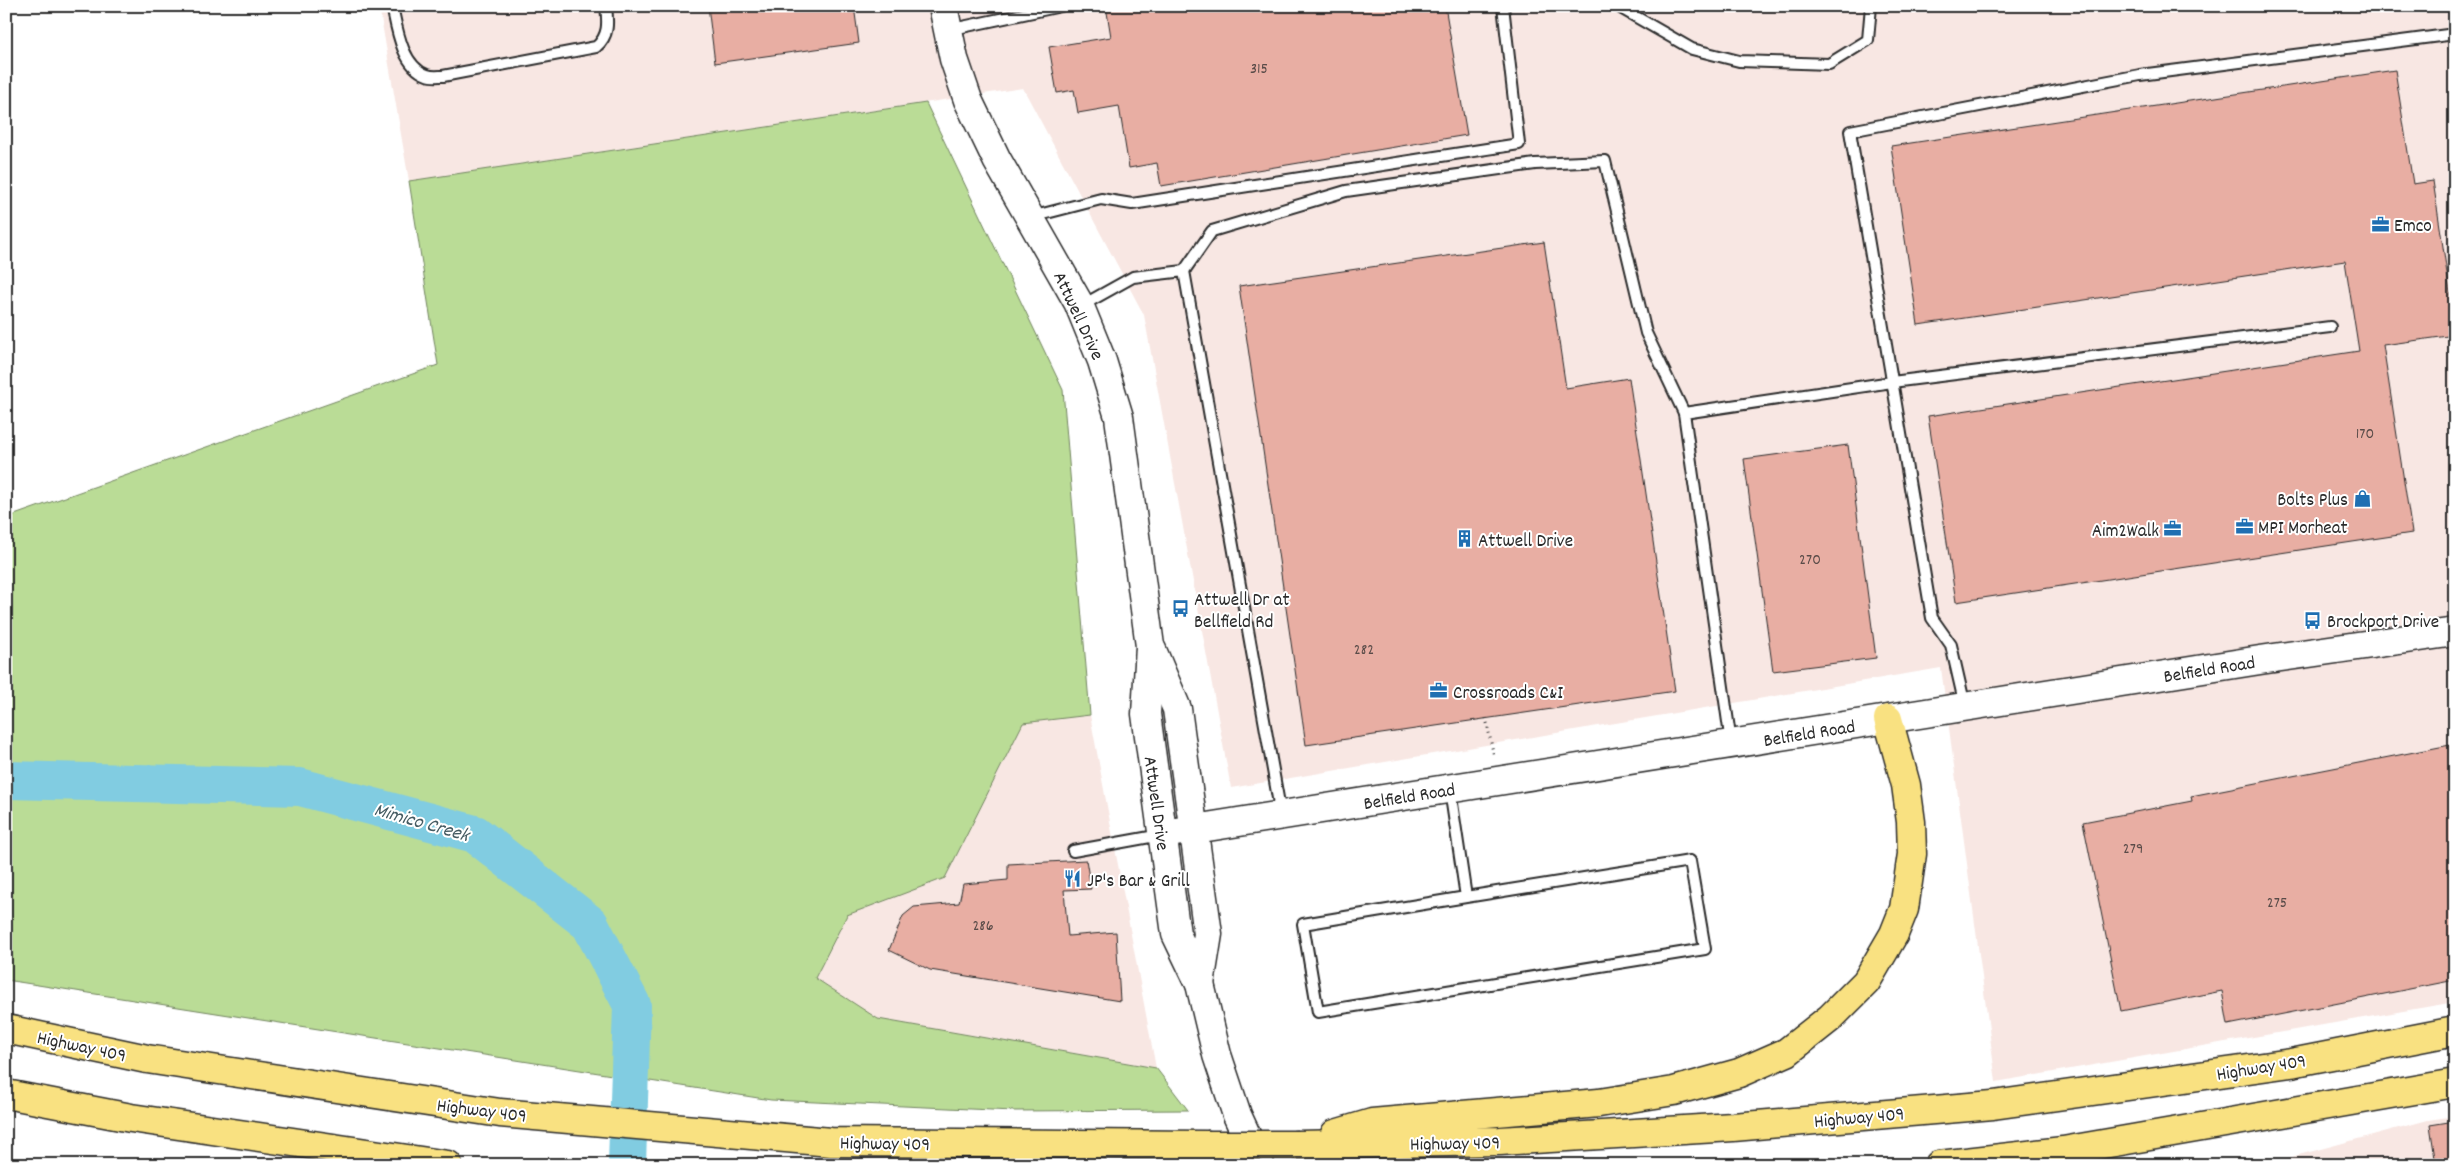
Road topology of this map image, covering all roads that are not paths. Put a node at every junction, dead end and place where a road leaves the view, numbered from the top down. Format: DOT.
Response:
graph roads {
  1 [pos="392,6"];
  2 [pos="606,6"];
  3 [pos="1061,6"];
  4 [pos="1503,6"];
  5 [pos="1617,6"];
  6 [pos="1871,6"];
  7 [pos="945,18"];
  8 [pos="2455,34"];
  9 [pos="1030,218"];
  10 [pos="1184,271"];
  11 [pos="1080,306"];
  12 [pos="2330,327"];
  13 [pos="1892,382"];
  14 [pos="1684,413"];
  15 [pos="2455,632"];
  16 [pos="1150,646"];
  17 [pos="1965,707"];
  18 [pos="1888,719"];
  19 [pos="1731,744"];
  20 [pos="1450,789"];
  21 [pos="1281,816"];
  22 [pos="1194,829"];
  23 [pos="1163,834"];
  24 [pos="1073,851"];
  25 [pos="1466,897"];
  26 [pos="1200,984"];
  27 [pos="6,1029"];
  28 [pos="2455,1031"];
  29 [pos="2455,1083"];
  30 [pos="6,1094"];
  31 [pos="1298,1145"];
  32 [pos="448,1165"];
  33 [pos="1260,1165"];
  34 [pos="1939,1165"];
  1 -- 2 [label="lane"];
  3 -- 7 [label="lane"];
  4 -- 9 [label="lane"];
  5 -- 6 [label="lane"];
  7 -- 9 [label="main road, Attwell Drive"];
  8 -- 13 [label="lane"];
  9 -- 11 [label="main road, Attwell Drive"];
  10 -- 11 [label="lane"];
  10 -- 14 [label="lane"];
  10 -- 21 [label="lane"];
  11 -- 16 [label="main road, Attwell Drive"];
  12 -- 13 [label="lane"];
  13 -- 14 [label="lane"];
  13 -- 17 [label="lane"];
  14 -- 19 [label="lane"];
  15 -- 17 [label="main road, Belfield Road"];
  16 -- 22 [label="main road, Attwell Drive"];
  16 -- 23 [label="main road, Attwell Drive"];
  17 -- 18 [label="main road, Belfield Road"];
  18 -- 19 [label="main road, Belfield Road"];
  18 -- 31 [label="highway"];
  19 -- 20 [label="main road, Belfield Road"];
  20 -- 21 [label="main road, Belfield Road"];
  20 -- 25 [label="lane"];
  21 -- 22 [label="main road, Belfield Road"];
  22 -- 23 [label="main road, Belfield Road"];
  22 -- 26 [label="main road, Attwell Drive"];
  23 -- 24 [label="lane"];
  23 -- 26 [label="main road, Attwell Drive"];
  25 -- 25 [label="lane"];
  26 -- 33 [label="main road, Attwell Drive"];
  27 -- 31 [label="highway, Highway 409, bridge"];
  28 -- 31 [label="highway, Highway 409"];
  29 -- 34 [label="highway"];
  30 -- 32 [label="highway"];
}
